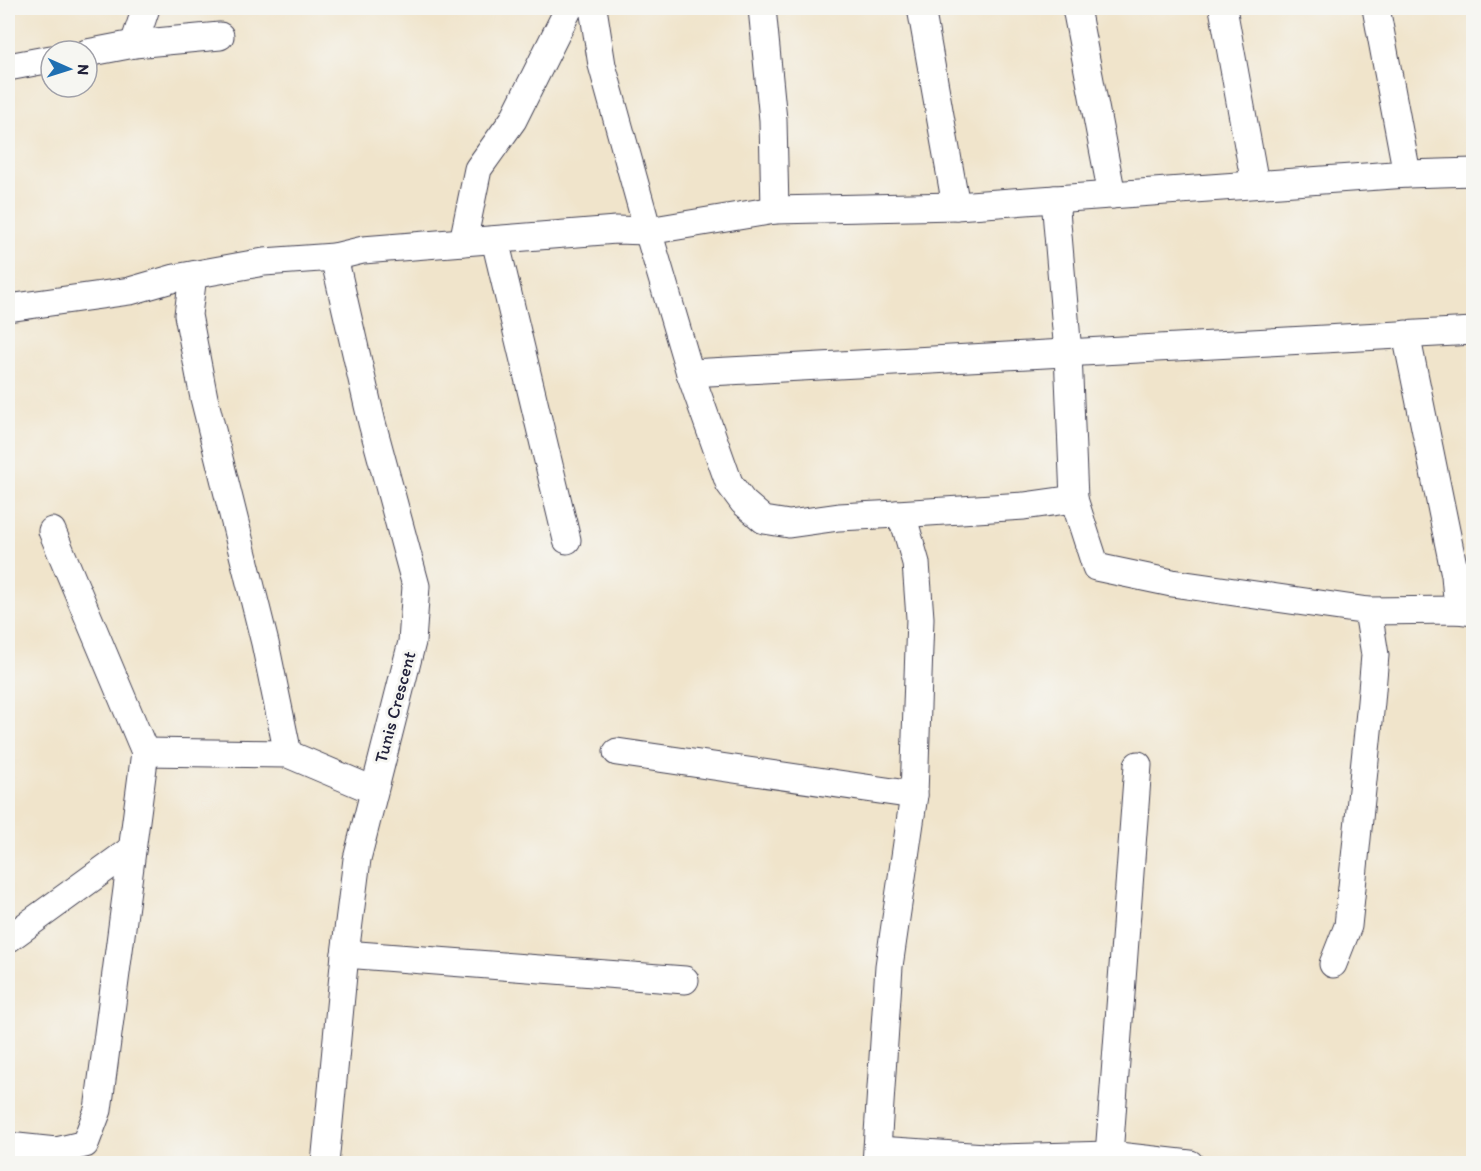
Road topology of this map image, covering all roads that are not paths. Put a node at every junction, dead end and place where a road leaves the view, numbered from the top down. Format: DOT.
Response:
graph roads {
  1 [pos="146,8"];
  2 [pos="569,8"];
  3 [pos="593,8"];
  4 [pos="762,8"];
  5 [pos="921,8"];
  6 [pos="1076,8"];
  7 [pos="1222,8"];
  8 [pos="1376,8"];
  9 [pos="220,36"];
  10 [pos="134,44"];
  11 [pos="99,51"];
  12 [pos="39,61"];
  13 [pos="8,67"];
  14 [pos="1473,172"];
  15 [pos="1407,174"];
  16 [pos="1255,184"];
  17 [pos="1112,195"];
  18 [pos="1055,199"];
  19 [pos="956,206"];
  20 [pos="775,210"];
  21 [pos="648,231"];
  22 [pos="495,240"];
  23 [pos="463,242"];
  24 [pos="334,257"];
  25 [pos="184,277"];
  26 [pos="8,308"];
  27 [pos="1473,331"];
  28 [pos="1406,334"];
  29 [pos="1068,353"];
  30 [pos="690,373"];
  31 [pos="1074,499"];
  32 [pos="897,514"];
  33 [pos="52,531"];
  34 [pos="567,540"];
  35 [pos="1368,611"];
  36 [pos="1466,611"];
  37 [pos="145,752"];
  38 [pos="617,752"];
  39 [pos="288,754"];
  40 [pos="1138,765"];
  41 [pos="373,790"];
  42 [pos="914,795"];
  43 [pos="132,849"];
  44 [pos="8,939"];
  45 [pos="345,954"];
  46 [pos="1333,964"];
  47 [pos="686,980"];
  48 [pos="8,1146"];
  49 [pos="1109,1155"];
  50 [pos="877,1157"];
  51 [pos="326,1164"];
  52 [pos="1190,1164"];
  1 -- 10 [label="street"];
  2 -- 23 [label="street"];
  3 -- 21 [label="street"];
  4 -- 20 [label="street"];
  5 -- 19 [label="street"];
  6 -- 17 [label="street"];
  7 -- 16 [label="street"];
  8 -- 15 [label="street"];
  9 -- 10 [label="street"];
  10 -- 11 [label="street"];
  12 -- 13 [label="street"];
  14 -- 15 [label="street"];
  15 -- 16 [label="street"];
  16 -- 17 [label="street"];
  17 -- 18 [label="street"];
  18 -- 19 [label="street"];
  18 -- 29 [label="street"];
  19 -- 20 [label="street"];
  20 -- 21 [label="street"];
  21 -- 22 [label="street"];
  21 -- 30 [label="street"];
  22 -- 23 [label="street"];
  22 -- 34 [label="street"];
  23 -- 24 [label="street"];
  24 -- 25 [label="street"];
  24 -- 41 [label="street, Tunis Crescent"];
  25 -- 26 [label="street"];
  25 -- 39 [label="street"];
  27 -- 28 [label="street"];
  28 -- 29 [label="street"];
  28 -- 36 [label="street"];
  29 -- 30 [label="street"];
  29 -- 31 [label="street"];
  30 -- 32 [label="street"];
  31 -- 32 [label="street"];
  31 -- 35 [label="street"];
  32 -- 42 [label="street"];
  33 -- 37 [label="street"];
  35 -- 36 [label="street"];
  35 -- 46 [label="street"];
  37 -- 39 [label="street"];
  37 -- 43 [label="street"];
  38 -- 42 [label="street"];
  39 -- 41 [label="street"];
  40 -- 49 [label="street"];
  41 -- 45 [label="street, Tunis Crescent"];
  42 -- 50 [label="street"];
  43 -- 44 [label="street"];
  43 -- 48 [label="street"];
  45 -- 47 [label="street"];
  45 -- 51 [label="street, Tunis Crescent"];
  49 -- 50 [label="street"];
  49 -- 52 [label="street"];
}
